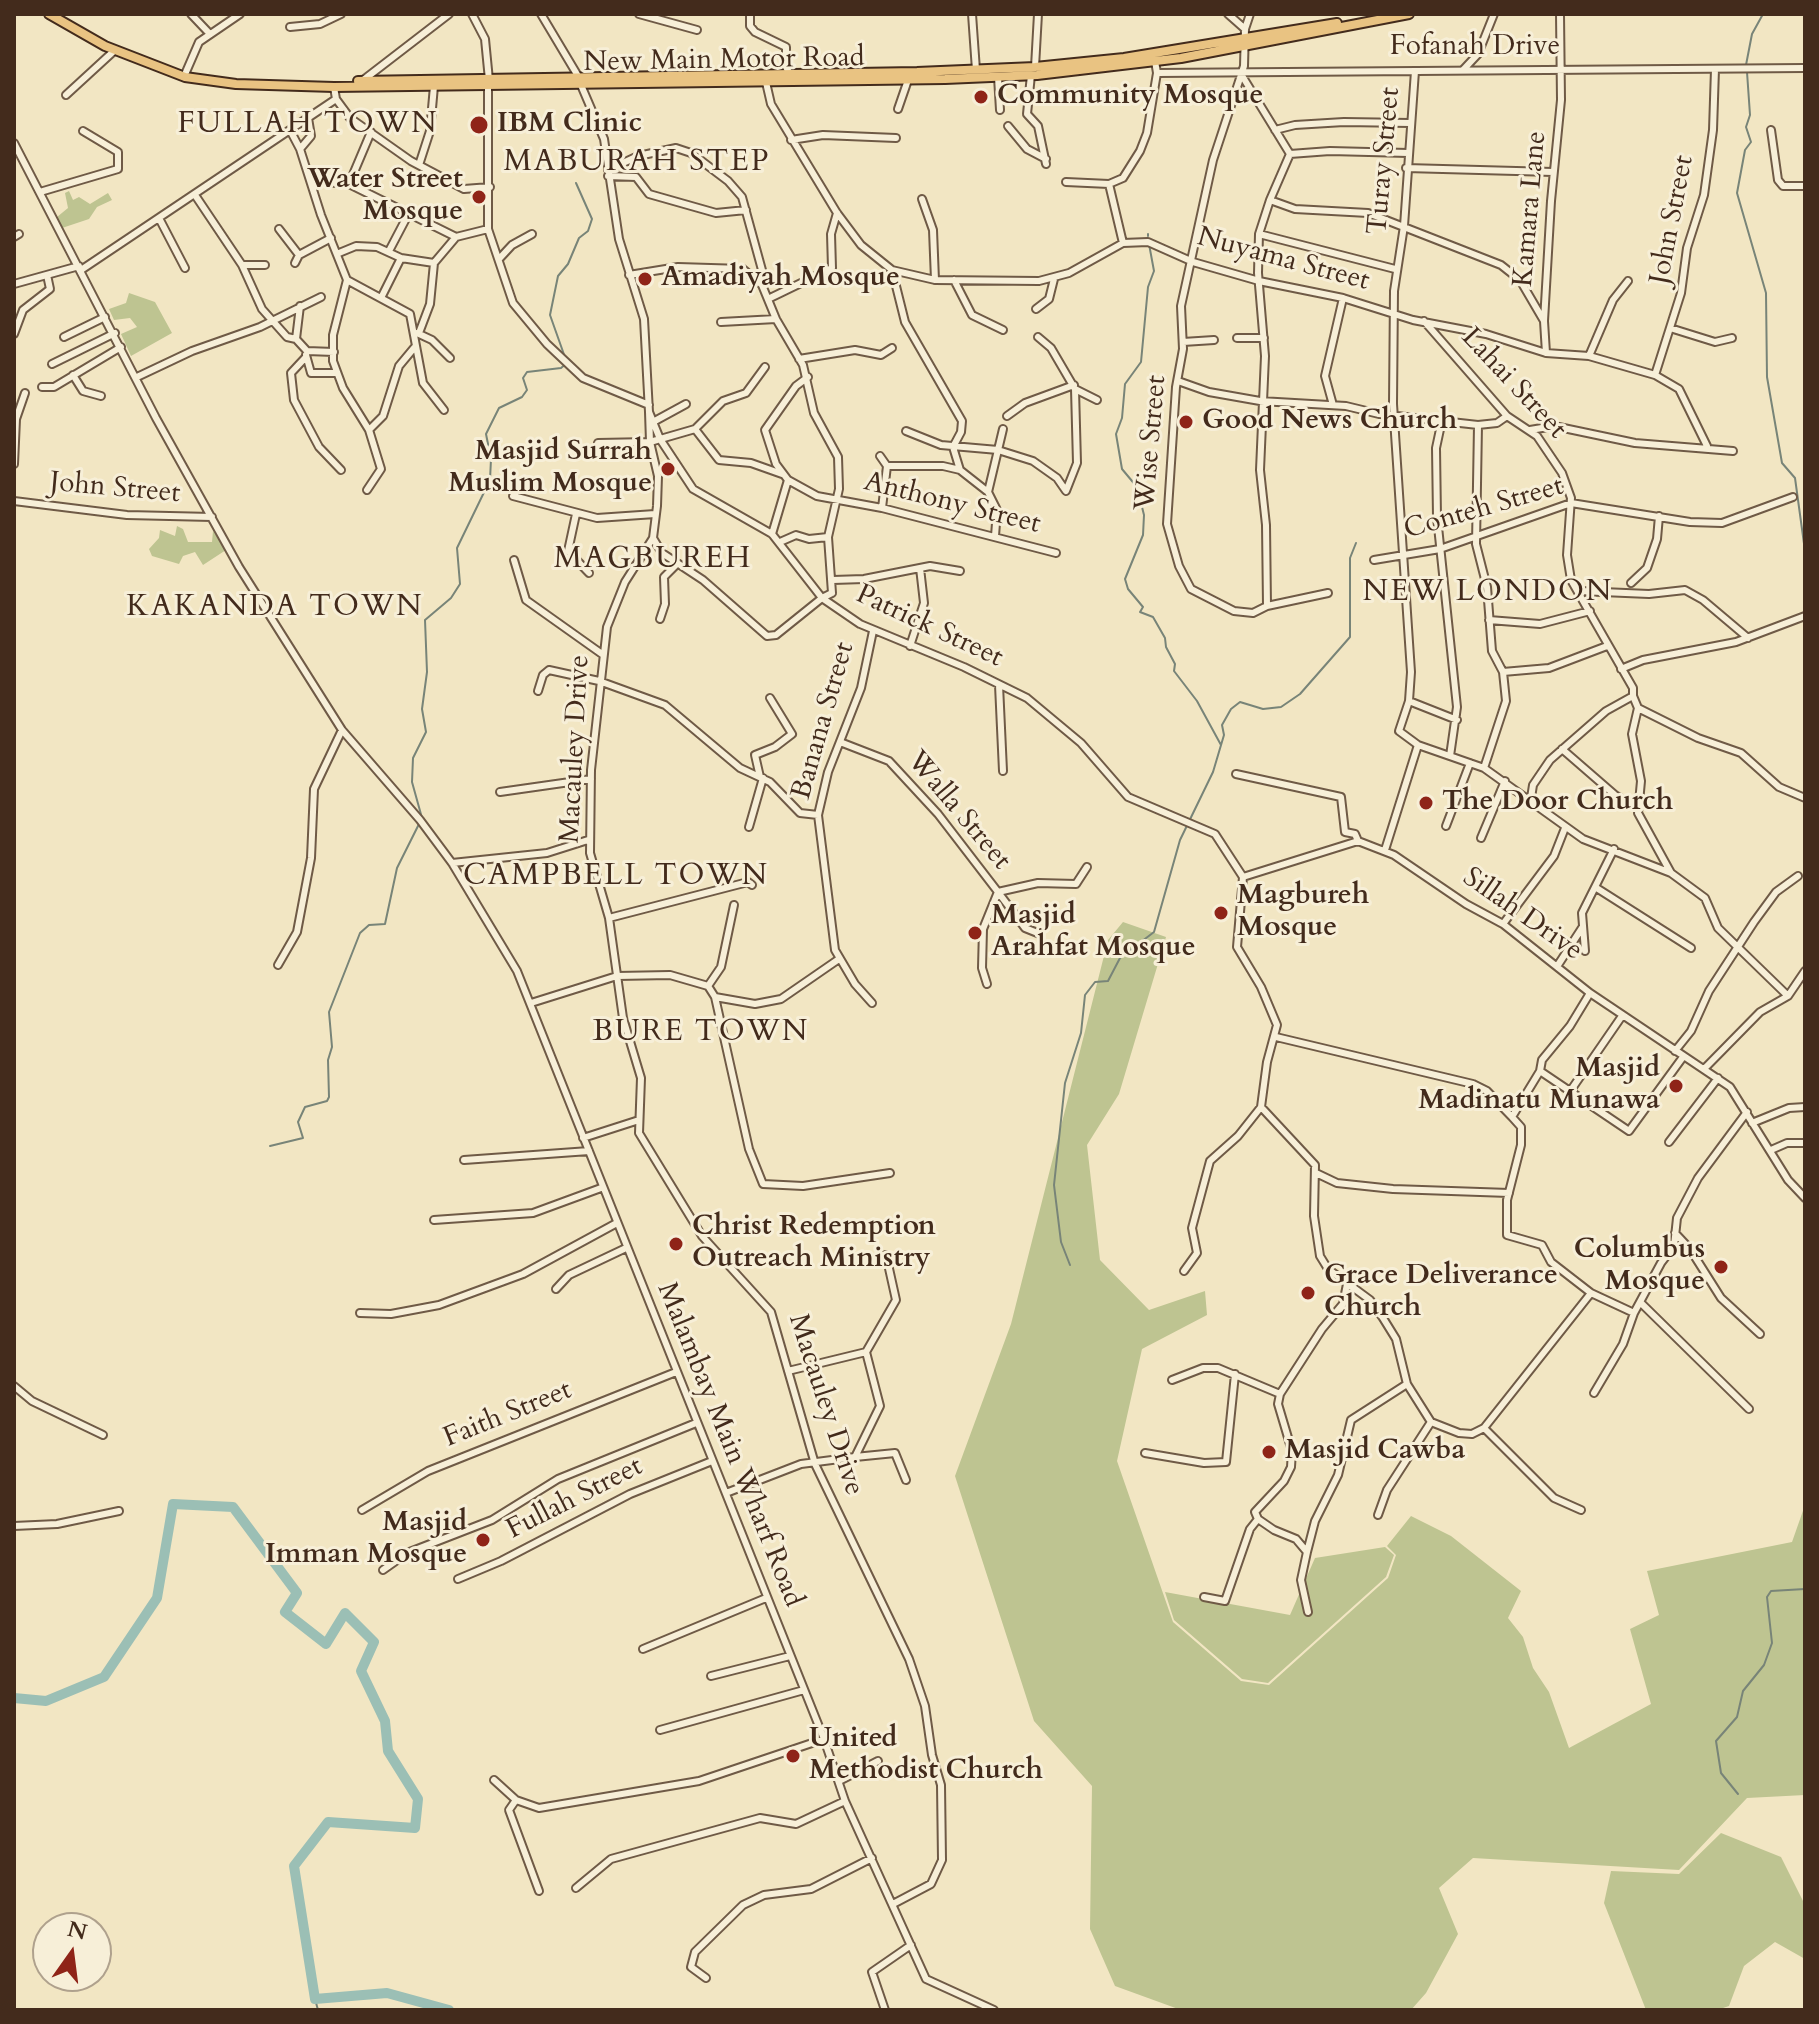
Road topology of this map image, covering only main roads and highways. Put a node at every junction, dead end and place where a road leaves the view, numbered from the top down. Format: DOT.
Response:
graph roads {
  1 [pos="49,14"];
  2 [pos="58,14"];
  3 [pos="1385,14"];
  4 [pos="1409,14"];
  5 [pos="1246,38"];
  6 [pos="1033,71"];
  7 [pos="944,75"];
  8 [pos="765,78"];
  9 [pos="488,83"];
  1 -- 9 [label="highway, New Main Motor Road"];
  2 -- 9 [label="highway, New Main Motor Road"];
  3 -- 5 [label="highway, New Main Motor Road"];
  4 -- 5 [label="highway, New Main Motor Road"];
  5 -- 6 [label="highway, New Main Motor Road"];
  5 -- 6 [label="highway, New Main Motor Road"];
  6 -- 7 [label="highway, New Main Motor Road"];
  6 -- 7 [label="highway, New Main Motor Road"];
  7 -- 8 [label="highway, New Main Motor Road"];
  7 -- 8 [label="highway, New Main Motor Road"];
  8 -- 9 [label="highway, New Main Motor Road"];
}
